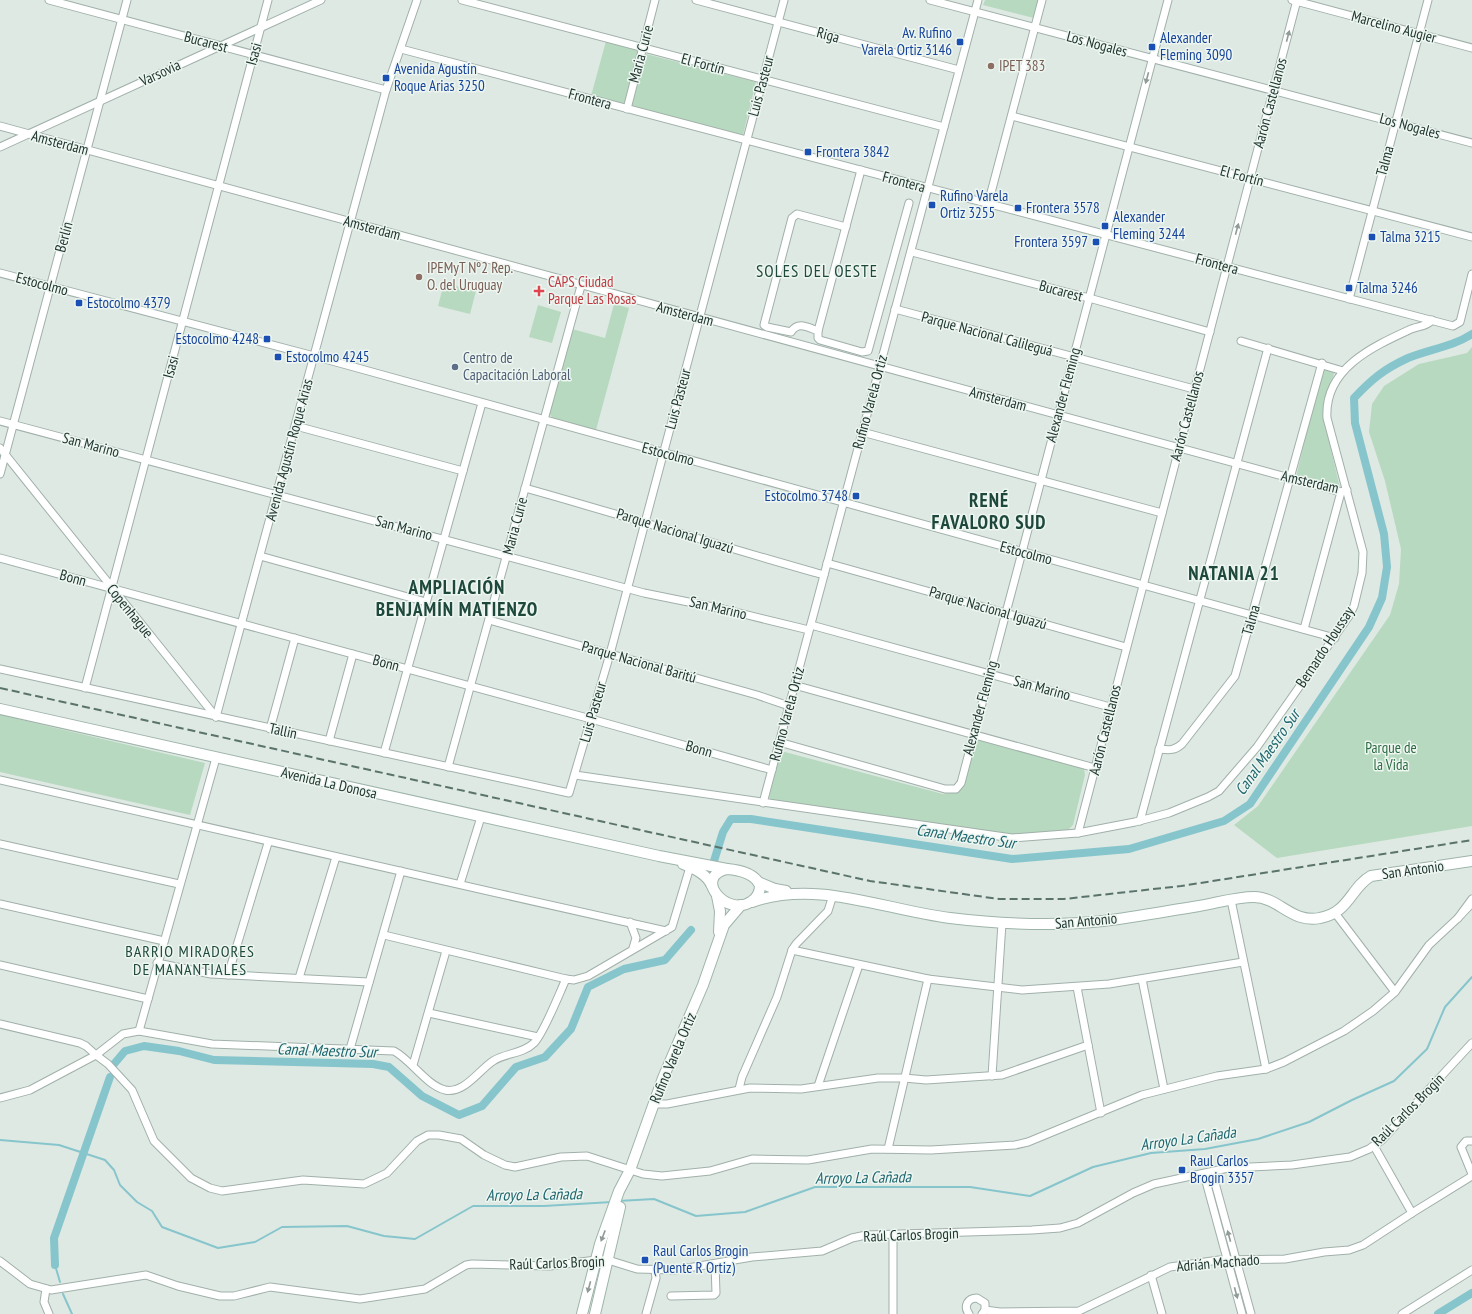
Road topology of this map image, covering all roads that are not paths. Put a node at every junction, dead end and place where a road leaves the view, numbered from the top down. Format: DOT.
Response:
graph roads {
  1 [pos="49,0"];
  2 [pos="127,0"];
  3 [pos="268,0"];
  4 [pos="321,0"];
  5 [pos="417,0"];
  6 [pos="462,0"];
  7 [pos="655,0"];
  8 [pos="696,0"];
  9 [pos="784,0"];
  10 [pos="930,0"];
  11 [pos="978,0"];
  12 [pos="1042,0"];
  13 [pos="1168,0"];
  14 [pos="1296,0"];
  15 [pos="1428,0"];
  16 [pos="975,12"];
  17 [pos="122,20"];
  18 [pos="778,22"];
  19 [pos="261,27"];
  20 [pos="1035,27"];
  21 [pos="1419,34"];
  22 [pos="220,46"];
  23 [pos="643,48"];
  24 [pos="1472,48"];
  25 [pos="401,49"];
  26 [pos="253,55"];
  27 [pos="1152,58"];
  28 [pos="959,70"];
  29 [pos="763,80"];
  30 [pos="386,90"];
  31 [pos="1273,90"];
  32 [pos="100,101"];
  33 [pos="626,108"];
  34 [pos="1012,116"];
  35 [pos="1396,122"];
  36 [pos="0,126"];
  37 [pos="944,128"];
  38 [pos="28,134"];
  39 [pos="746,140"];
  40 [pos="1472,143"];
  41 [pos="1129,146"];
  42 [pos="0,147"];
  43 [pos="87,150"];
  44 [pos="861,170"];
  45 [pos="1250,178"];
  46 [pos="218,186"];
  47 [pos="928,188"];
  48 [pos="909,203"];
  49 [pos="988,204"];
  50 [pos="1372,211"];
  51 [pos="350,222"];
  52 [pos="846,227"];
  53 [pos="1106,235"];
  54 [pos="1472,237"];
  55 [pos="912,252"];
  56 [pos="1227,267"];
  57 [pos="0,273"];
  58 [pos="1472,274"];
  59 [pos="51,286"];
  60 [pos="581,286"];
  61 [pos="1089,298"];
  62 [pos="1349,299"];
  63 [pos="895,309"];
  64 [pos="699,318"];
  65 [pos="1432,320"];
  66 [pos="183,322"];
  67 [pos="818,331"];
  68 [pos="1210,332"];
  69 [pos="1241,341"];
  70 [pos="1268,348"];
  71 [pos="314,356"];
  72 [pos="1073,357"];
  73 [pos="1322,364"];
  74 [pos="880,367"];
  75 [pos="1343,370"];
  76 [pos="1194,389"];
  77 [pos="482,403"];
  78 [pos="1058,415"];
  79 [pos="544,420"];
  80 [pos="0,421"];
  81 [pos="14,424"];
  82 [pos="296,426"];
  83 [pos="862,432"];
  84 [pos="0,448"];
  85 [pos="1179,448"];
  86 [pos="663,453"];
  87 [pos="5,454"];
  88 [pos="146,460"];
  89 [pos="1237,464"];
  90 [pos="462,471"];
  91 [pos="0,474"];
  92 [pos="1290,478"];
  93 [pos="1041,480"];
  94 [pos="525,488"];
  95 [pos="1344,491"];
  96 [pos="277,494"];
  97 [pos="843,503"];
  98 [pos="1162,513"];
  99 [pos="645,521"];
  100 [pos="443,539"];
  101 [pos="1022,552"];
  102 [pos="260,556"];
  103 [pos="506,556"];
  104 [pos="0,558"];
  105 [pos="827,563"];
  106 [pos="824,575"];
  107 [pos="1143,585"];
  108 [pos="112,588"];
  109 [pos="627,588"];
  110 [pos="1200,600"];
  111 [pos="426,602"];
  112 [pos="1006,613"];
  113 [pos="1252,615"];
  114 [pos="489,620"];
  115 [pos="242,624"];
  116 [pos="810,627"];
  117 [pos="1304,629"];
  118 [pos="295,638"];
  119 [pos="1335,638"];
  120 [pos="1126,647"];
  121 [pos="353,654"];
  122 [pos="610,654"];
  123 [pos="0,669"];
  124 [pos="407,669"];
  125 [pos="990,674"];
  126 [pos="794,685"];
  127 [pos="471,686"];
  128 [pos="85,688"];
  129 [pos="789,706"];
  130 [pos="1110,706"];
  131 [pos="0,709"];
  132 [pos="216,717"];
  133 [pos="591,718"];
  134 [pos="270,729"];
  135 [pos="974,733"];
  136 [pos="329,742"];
  137 [pos="779,742"];
  138 [pos="1159,749"];
  139 [pos="384,753"];
  140 [pos="216,758"];
  141 [pos="448,767"];
  142 [pos="1095,768"];
  143 [pos="772,770"];
  144 [pos="575,775"];
  145 [pos="0,780"];
  146 [pos="566,793"];
  147 [pos="763,803"];
  148 [pos="481,817"];
  149 [pos="1140,821"];
  150 [pos="196,826"];
  151 [pos="1078,833"];
  152 [pos="268,843"];
  153 [pos="0,844"];
  154 [pos="658,856"];
  155 [pos="336,857"];
  156 [pos="1472,861"];
  157 [pos="690,867"];
  158 [pos="1472,868"];
  159 [pos="727,869"];
  160 [pos="401,870"];
  161 [pos="758,882"];
  162 [pos="179,884"];
  163 [pos="460,884"];
  164 [pos="1359,888"];
  165 [pos="715,891"];
  166 [pos="798,892"];
  167 [pos="833,896"];
  168 [pos="1472,899"];
  169 [pos="1231,900"];
  170 [pos="752,902"];
  171 [pos="1472,903"];
  172 [pos="0,904"];
  173 [pos="740,905"];
  174 [pos="1335,913"];
  175 [pos="1458,918"];
  176 [pos="630,922"];
  177 [pos="1002,924"];
  178 [pos="666,931"];
  179 [pos="384,935"];
  180 [pos="718,940"];
  181 [pos="164,941"];
  182 [pos="633,948"];
  183 [pos="792,950"];
  184 [pos="446,951"];
  185 [pos="1243,962"];
  186 [pos="157,963"];
  187 [pos="0,965"];
  188 [pos="859,965"];
  189 [pos="228,975"];
  190 [pos="299,978"];
  191 [pos="928,979"];
  192 [pos="1142,979"];
  193 [pos="566,980"];
  194 [pos="369,982"];
  195 [pos="997,987"];
  196 [pos="1077,987"];
  197 [pos="1395,992"];
  198 [pos="148,999"];
  199 [pos="429,1013"];
  200 [pos="0,1024"];
  201 [pos="139,1031"];
  202 [pos="538,1038"];
  203 [pos="1472,1043"];
  204 [pos="1088,1045"];
  205 [pos="350,1049"];
  206 [pos="96,1055"];
  207 [pos="413,1065"];
  208 [pos="1266,1069"];
  209 [pos="992,1076"];
  210 [pos="904,1078"];
  211 [pos="818,1086"];
  212 [pos="740,1089"];
  213 [pos="1164,1089"];
  214 [pos="0,1098"];
  215 [pos="653,1104"];
  216 [pos="1101,1113"];
  217 [pos="1472,1141"];
  218 [pos="1374,1146"];
  219 [pos="888,1149"];
  220 [pos="1212,1172"];
  221 [pos="628,1173"];
  222 [pos="1204,1174"];
  223 [pos="1472,1175"];
  224 [pos="1412,1213"];
  225 [pos="615,1214"];
  226 [pos="892,1235"];
  227 [pos="1227,1259"];
  228 [pos="1235,1259"];
  229 [pos="596,1260"];
  230 [pos="608,1260"];
  231 [pos="0,1261"];
  232 [pos="715,1264"];
  233 [pos="655,1270"];
  234 [pos="1472,1270"];
  235 [pos="1151,1275"];
  236 [pos="46,1289"];
  237 [pos="671,1296"];
  238 [pos="984,1312"];
  239 [pos="1079,1312"];
  240 [pos="1001,1313"];
  241 [pos="49,1314"];
  242 [pos="582,1314"];
  243 [pos="595,1314"];
  244 [pos="646,1314"];
  245 [pos="893,1314"];
  246 [pos="969,1314"];
  247 [pos="1162,1314"];
  248 [pos="1242,1314"];
  249 [pos="1251,1314"];
  250 [pos="1402,1314"];
  1 -- 17 [label="street, Bucarest"];
  2 -- 17 [label="street, Berlín"];
  3 -- 19 [label="street, Isasi"];
  4 -- 19 [label="street, Varsovia"];
  5 -- 25 [label="street, Avenida Agustín Roque Arias"];
  6 -- 23 [label="street, El Fortín"];
  7 -- 23 [label="street, Maria Curie"];
  8 -- 18 [label="street, Riga"];
  9 -- 18 [label="street, Luis Pasteur"];
  10 -- 16 [label="street, Los Nogales"];
  11 -- 16 [label="street, Rufino Varela Ortiz"];
  12 -- 20 [label="street"];
  13 -- 27 [label="street, Alexander Fleming"];
  14 -- 21 [label="street, Marcelino Augier"];
  31 -- 14 [label="street, Aarón Castellanos, one-way"];
  15 -- 21 [label="street, Talma"];
  16 -- 20 [label="street, Los Nogales"];
  16 -- 28 [label="street, Rufino Varela Ortiz"];
  17 -- 22 [label="street, Bucarest"];
  17 -- 32 [label="street, Berlín"];
  18 -- 28 [label="street, Riga"];
  18 -- 29 [label="street, Luis Pasteur"];
  19 -- 22 [label="street, Varsovia"];
  19 -- 26 [label="street, Isasi"];
  20 -- 27 [label="street, Los Nogales"];
  20 -- 34 [label="street"];
  21 -- 24 [label="street, Marcelino Augier"];
  21 -- 35 [label="street, Talma"];
  22 -- 26 [label="street, Bucarest"];
  22 -- 32 [label="street, Varsovia"];
  23 -- 29 [label="street, El Fortín"];
  23 -- 33 [label="street, Maria Curie"];
  25 -- 30 [label="street, Avenida Agustín Roque Arias"];
  25 -- 33 [label="street, Frontera"];
  26 -- 30 [label="street, Bucarest"];
  26 -- 46 [label="street, Isasi"];
  27 -- 31 [label="street, Los Nogales"];
  27 -- 41 [label="street, Alexander Fleming, one-way"];
  28 -- 37 [label="street, Rufino Varela Ortiz"];
  29 -- 37 [label="street, El Fortín"];
  29 -- 39 [label="street, Luis Pasteur"];
  30 -- 51 [label="street, Avenida Agustín Roque Arias"];
  31 -- 35 [label="street, Los Nogales"];
  31 -- 45 [label="street, Aarón Castellanos"];
  32 -- 38 [label="street, Varsovia"];
  32 -- 43 [label="street, Berlín"];
  33 -- 39 [label="street, Frontera"];
  34 -- 41 [label="street, El Fortín"];
  34 -- 49 [label="street"];
  35 -- 40 [label="street, Los Nogales"];
  35 -- 50 [label="street, Talma"];
  36 -- 38 [label="street, Amsterdam"];
  37 -- 47 [label="street, Rufino Varela Ortiz"];
  38 -- 42 [label="street, Varsovia"];
  38 -- 43 [label="street, Amsterdam"];
  39 -- 44 [label="street, Frontera"];
  39 -- 64 [label="street, Luis Pasteur"];
  41 -- 45 [label="street, El Fortín"];
  41 -- 53 [label="street, Alexander Fleming"];
  43 -- 46 [label="street, Amsterdam"];
  43 -- 59 [label="street, Berlín"];
  44 -- 47 [label="street, Frontera"];
  44 -- 52 [label="street"];
  45 -- 50 [label="street, El Fortín"];
  56 -- 45 [label="street, Aarón Castellanos, one-way"];
  46 -- 51 [label="street, Amsterdam"];
  46 -- 66 [label="street, Isasi"];
  47 -- 49 [label="street, Frontera"];
  47 -- 55 [label="street, Rufino Varela Ortiz"];
  48 -- 67 [label="street"];
  49 -- 53 [label="street, Frontera"];
  50 -- 54 [label="street, El Fortín"];
  50 -- 62 [label="street, Talma"];
  51 -- 60 [label="street, Amsterdam"];
  51 -- 71 [label="street, Avenida Agustín Roque Arias"];
  52 -- 67 [label="street"];
  52 -- 67 [label="street"];
  53 -- 56 [label="street, Frontera"];
  53 -- 61 [label="street, Alexander Fleming"];
  55 -- 61 [label="street, Bucarest"];
  55 -- 63 [label="street, Rufino Varela Ortiz"];
  56 -- 62 [label="street, Frontera"];
  56 -- 68 [label="street, Aarón Castellanos"];
  57 -- 59 [label="street, Estocolmo"];
  58 -- 65 [label="street, Frontera"];
  59 -- 66 [label="street, Estocolmo"];
  59 -- 81 [label="street, Berlín"];
  60 -- 64 [label="street, Amsterdam"];
  60 -- 79 [label="street, Maria Curie"];
  61 -- 68 [label="street, Bucarest"];
  61 -- 72 [label="street, Alexander Fleming"];
  62 -- 65 [label="street, Frontera"];
  63 -- 72 [label="street, Parque Nacional Calileguá"];
  63 -- 74 [label="street, Rufino Varela Ortiz"];
  64 -- 74 [label="street, Amsterdam"];
  64 -- 86 [label="street, Luis Pasteur"];
  65 -- 75 [label="street, Bernardo Houssay"];
  66 -- 71 [label="street, Estocolmo"];
  66 -- 88 [label="street, Isasi"];
  68 -- 76 [label="street, Aarón Castellanos"];
  69 -- 70 [label="street"];
  70 -- 73 [label="street"];
  70 -- 89 [label="street"];
  71 -- 77 [label="street, Estocolmo"];
  71 -- 82 [label="street, Avenida Agustín Roque Arias"];
  72 -- 76 [label="street, Parque Nacional Calileguá"];
  72 -- 78 [label="street, Alexander Fleming"];
  73 -- 75 [label="street"];
  73 -- 92 [label="street, Talma"];
  74 -- 78 [label="street, Amsterdam"];
  74 -- 83 [label="street, Rufino Varela Ortiz"];
  75 -- 95 [label="street, Bernardo Houssay"];
  76 -- 85 [label="street, Aarón Castellanos"];
  77 -- 79 [label="street, Estocolmo"];
  77 -- 90 [label="street"];
  78 -- 85 [label="street, Amsterdam"];
  78 -- 93 [label="street, Alexander Fleming"];
  79 -- 86 [label="street, Estocolmo"];
  79 -- 94 [label="street, Maria Curie"];
  80 -- 81 [label="street, San Marino"];
  81 -- 87 [label="street, Berlín"];
  81 -- 88 [label="street, San Marino"];
  82 -- 90 [label="street"];
  82 -- 96 [label="street, Avenida Agustín Roque Arias"];
  83 -- 93 [label="street"];
  83 -- 97 [label="street, Rufino Varela Ortiz"];
  84 -- 87 [label="street, Copenhague"];
  85 -- 89 [label="street, Amsterdam"];
  85 -- 98 [label="street, Aarón Castellanos"];
  86 -- 97 [label="street, Estocolmo"];
  86 -- 99 [label="street, Luis Pasteur"];
  87 -- 91 [label="street, Berlín"];
  87 -- 108 [label="street, Copenhague"];
  88 -- 96 [label="street, San Marino"];
  88 -- 108 [label="street, Isasi"];
  89 -- 92 [label="street, Amsterdam"];
  89 -- 110 [label="street"];
  90 -- 100 [label="street"];
  92 -- 95 [label="street, Amsterdam"];
  92 -- 113 [label="street, Talma"];
  93 -- 98 [label="street"];
  93 -- 101 [label="street, Alexander Fleming"];
  94 -- 99 [label="street, Parque Nacional Iguazú"];
  94 -- 103 [label="street, Maria Curie"];
  95 -- 117 [label="street"];
  95 -- 119 [label="street, Bernardo Houssay"];
  96 -- 100 [label="street, San Marino"];
  96 -- 102 [label="street, Avenida Agustín Roque Arias"];
  97 -- 101 [label="street, Estocolmo"];
  97 -- 105 [label="street, Rufino Varela Ortiz"];
  98 -- 107 [label="street, Aarón Castellanos"];
  99 -- 106 [label="street, Parque Nacional Iguazú"];
  99 -- 109 [label="street, Luis Pasteur"];
  100 -- 103 [label="street, San Marino"];
  100 -- 111 [label="street"];
  101 -- 107 [label="street, Estocolmo"];
  101 -- 112 [label="street, Alexander Fleming"];
  102 -- 111 [label="street"];
  102 -- 115 [label="street, Avenida Agustín Roque Arias"];
  103 -- 109 [label="street, San Marino"];
  103 -- 114 [label="street, Maria Curie"];
  104 -- 108 [label="street, Bonn"];
  105 -- 106 [label="street, Rufino Varela Ortiz"];
  105 -- 112 [label="street, Parque Nacional Iguazú"];
  106 -- 116 [label="street, Rufino Varela Ortiz"];
  107 -- 110 [label="street, Estocolmo"];
  107 -- 120 [label="street, Aarón Castellanos"];
  108 -- 115 [label="street, Bonn"];
  108 -- 128 [label="street, Isasi"];
  108 -- 132 [label="street, Copenhague"];
  109 -- 116 [label="street, San Marino"];
  109 -- 122 [label="street, Luis Pasteur"];
  110 -- 113 [label="street, Estocolmo"];
  110 -- 138 [label="street"];
  111 -- 124 [label="street"];
  112 -- 120 [label="street, Parque Nacional Iguazú"];
  112 -- 125 [label="street, Alexander Fleming"];
  113 -- 117 [label="street, Estocolmo"];
  113 -- 138 [label="street, Talma"];
  114 -- 122 [label="street, Parque Nacional Baritú"];
  114 -- 127 [label="street, Maria Curie"];
  115 -- 118 [label="street, Bonn"];
  115 -- 132 [label="street, Avenida Agustín Roque Arias"];
  116 -- 125 [label="street, San Marino"];
  116 -- 126 [label="street, Rufino Varela Ortiz"];
  117 -- 119 [label="street, Estocolmo"];
  118 -- 121 [label="street, Bonn"];
  118 -- 134 [label="street"];
  119 -- 149 [label="street, Bernardo Houssay"];
  120 -- 130 [label="street, Aarón Castellanos"];
  121 -- 124 [label="street, Bonn"];
  121 -- 136 [label="street"];
  122 -- 129 [label="street, Parque Nacional Baritú"];
  122 -- 133 [label="street, Luis Pasteur"];
  123 -- 128 [label="street, Tallin"];
  124 -- 127 [label="street, Bonn"];
  124 -- 139 [label="street"];
  125 -- 130 [label="street, San Marino"];
  125 -- 135 [label="street, Alexander Fleming"];
  126 -- 129 [label="street, Rufino Varela Ortiz"];
  126 -- 135 [label="street"];
  127 -- 133 [label="street, Bonn"];
  127 -- 141 [label="street, Maria Curie"];
  128 -- 132 [label="street, Tallin"];
  129 -- 137 [label="street, Rufino Varela Ortiz"];
  130 -- 142 [label="street, Aarón Castellanos"];
  131 -- 140 [label="main road, Avenida La Donosa"];
  132 -- 134 [label="street, Tallin"];
  133 -- 143 [label="street, Bonn"];
  133 -- 144 [label="street, Luis Pasteur"];
  134 -- 136 [label="street, Tallin"];
  135 -- 137 [label="street, Alexander Fleming"];
  135 -- 142 [label="street"];
  136 -- 139 [label="street, Tallin"];
  137 -- 143 [label="street, Rufino Varela Ortiz"];
  138 -- 149 [label="street"];
  139 -- 141 [label="street, Tallin"];
  140 -- 148 [label="main road, Avenida La Donosa"];
  140 -- 150 [label="street"];
  141 -- 146 [label="street, Tallin"];
  142 -- 151 [label="street, Aarón Castellanos"];
  143 -- 147 [label="street, Rufino Varela Ortiz"];
  144 -- 146 [label="street, Luis Pasteur"];
  144 -- 147 [label="street, Bernardo Houssay"];
  145 -- 150 [label="street"];
  147 -- 151 [label="street, Bernardo Houssay"];
  148 -- 154 [label="main road, Avenida La Donosa"];
  148 -- 163 [label="street"];
  149 -- 151 [label="street, Bernardo Houssay"];
  150 -- 152 [label="street"];
  150 -- 162 [label="street"];
  152 -- 155 [label="street"];
  152 -- 189 [label="street"];
  153 -- 162 [label="street"];
  154 -- 157 [label="main road, Avenida La Donosa"];
  154 -- 159 [label="main road, Avenida La Donosa"];
  155 -- 160 [label="street"];
  155 -- 190 [label="street"];
  156 -- 164 [label="main road, San Antonio"];
  157 -- 165 [label="main road, Avenida La Donosa"];
  157 -- 178 [label="street"];
  158 -- 164 [label="main road, San Antonio"];
  159 -- 161 [label="main road"];
  159 -- 165 [label="main road"];
  160 -- 163 [label="street"];
  160 -- 179 [label="street"];
  161 -- 166 [label="main road, San Antonio"];
  161 -- 170 [label="main road"];
  162 -- 181 [label="street"];
  163 -- 176 [label="street"];
  164 -- 174 [label="main road, San Antonio"];
  165 -- 173 [label="main road"];
  165 -- 180 [label="main road, Rufino Varela Ortiz"];
  166 -- 167 [label="main road, San Antonio"];
  166 -- 170 [label="main road, San Antonio"];
  167 -- 177 [label="main road, San Antonio"];
  167 -- 183 [label="street"];
  168 -- 175 [label="street"];
  169 -- 174 [label="main road, San Antonio"];
  169 -- 177 [label="main road, San Antonio"];
  169 -- 185 [label="street"];
  170 -- 173 [label="main road"];
  171 -- 175 [label="street"];
  172 -- 181 [label="street"];
  173 -- 180 [label="main road, Rufino Varela Ortiz"];
  174 -- 197 [label="street"];
  175 -- 197 [label="street"];
  176 -- 178 [label="street"];
  176 -- 182 [label="street"];
  177 -- 195 [label="street"];
  178 -- 182 [label="street"];
  179 -- 184 [label="street"];
  179 -- 194 [label="street"];
  180 -- 215 [label="main road, Rufino Varela Ortiz"];
  181 -- 186 [label="street"];
  182 -- 193 [label="street"];
  183 -- 188 [label="street"];
  183 -- 212 [label="street"];
  184 -- 193 [label="street"];
  184 -- 199 [label="street"];
  185 -- 192 [label="street"];
  185 -- 208 [label="street"];
  186 -- 189 [label="street"];
  186 -- 198 [label="street"];
  187 -- 198 [label="street"];
  188 -- 191 [label="street"];
  188 -- 211 [label="street"];
  189 -- 190 [label="street"];
  190 -- 194 [label="street"];
  191 -- 195 [label="street"];
  191 -- 210 [label="street"];
  192 -- 196 [label="street"];
  192 -- 213 [label="street"];
  193 -- 202 [label="street"];
  194 -- 205 [label="street"];
  195 -- 196 [label="street"];
  195 -- 209 [label="street"];
  196 -- 204 [label="street"];
  197 -- 208 [label="street"];
  198 -- 201 [label="street"];
  199 -- 202 [label="street"];
  199 -- 207 [label="street"];
  200 -- 206 [label="street"];
  201 -- 205 [label="street"];
  201 -- 206 [label="street"];
  202 -- 207 [label="street"];
  203 -- 218 [label="street, Raúl Carlos Brogin"];
  204 -- 209 [label="street"];
  204 -- 216 [label="street"];
  205 -- 207 [label="street"];
  206 -- 214 [label="street"];
  206 -- 221 [label="street"];
  208 -- 213 [label="street"];
  209 -- 210 [label="street"];
  210 -- 211 [label="street"];
  210 -- 219 [label="street"];
  211 -- 212 [label="street"];
  212 -- 215 [label="street"];
  213 -- 216 [label="street"];
  215 -- 221 [label="main road, Rufino Varela Ortiz"];
  216 -- 219 [label="street"];
  217 -- 223 [label="street"];
  218 -- 220 [label="street, Raúl Carlos Brogin"];
  218 -- 224 [label="street"];
  219 -- 221 [label="street"];
  220 -- 222 [label="street, Raúl Carlos Brogin"];
  228 -- 220 [label="street, one-way"];
  221 -- 225 [label="main road, Rufino Varela Ortiz"];
  222 -- 226 [label="street, Raúl Carlos Brogin"];
  222 -- 227 [label="street"];
  223 -- 224 [label="street, Adrián Machado"];
  224 -- 228 [label="street, Adrián Machado"];
  225 -- 229 [label="main road, one-way"];
  225 -- 230 [label="main road"];
  226 -- 232 [label="street, Raúl Carlos Brogin"];
  226 -- 245 [label="street"];
  227 -- 228 [label="street, Adrián Machado"];
  227 -- 235 [label="street, Adrián Machado"];
  227 -- 248 [label="street, one-way"];
  228 -- 249 [label="street"];
  229 -- 230 [label="street, Raúl Carlos Brogin"];
  229 -- 236 [label="street, Raúl Carlos Brogin"];
  229 -- 242 [label="main road, one-way"];
  230 -- 233 [label="street, Raúl Carlos Brogin"];
  230 -- 243 [label="main road"];
  231 -- 236 [label="street"];
  232 -- 233 [label="street, Raúl Carlos Brogin"];
  232 -- 237 [label="street"];
  233 -- 244 [label="street"];
  234 -- 250 [label="street"];
  235 -- 239 [label="street, Adrián Machado"];
  235 -- 247 [label="street"];
  236 -- 241 [label="street"];
  238 -- 240 [label="street, Adrián Machado"];
  238 -- 246 [label="street"];
  239 -- 240 [label="street, Adrián Machado"];
}
